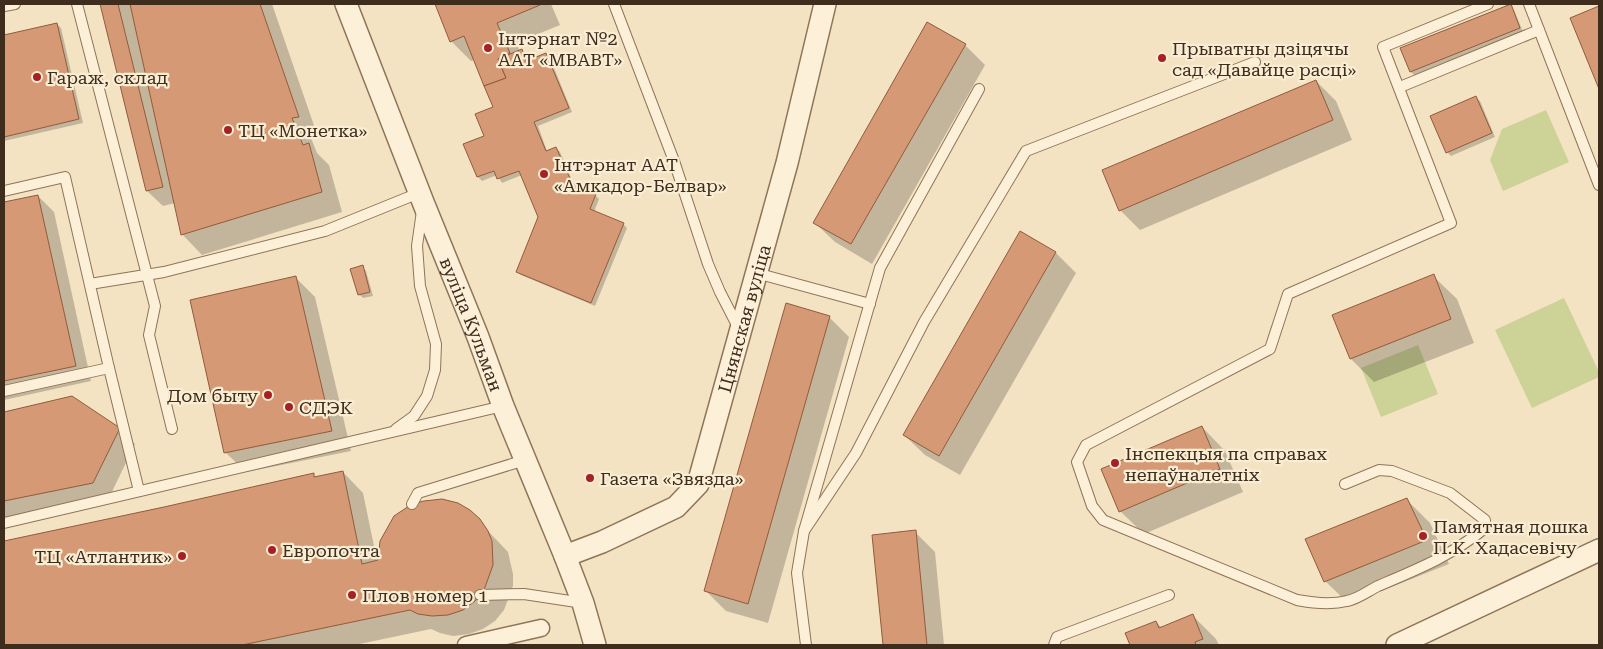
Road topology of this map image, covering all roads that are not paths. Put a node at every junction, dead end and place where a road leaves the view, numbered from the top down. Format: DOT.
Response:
graph roads {
  1 [pos="14,4"];
  2 [pos="77,4"];
  3 [pos="346,4"];
  4 [pos="614,4"];
  5 [pos="825,4"];
  6 [pos="1488,4"];
  7 [pos="1529,4"];
  8 [pos="4,6"];
  9 [pos="1539,30"];
  10 [pos="1255,62"];
  11 [pos="1400,88"];
  12 [pos="979,89"];
  13 [pos="1599,185"];
  14 [pos="4,190"];
  15 [pos="421,197"];
  16 [pos="756,273"];
  17 [pos="146,274"];
  18 [pos="90,284"];
  19 [pos="870,304"];
  20 [pos="740,330"];
  21 [pos="109,368"];
  22 [pos="4,392"];
  23 [pos="503,406"];
  24 [pos="172,430"];
  25 [pos="391,432"];
  26 [pos="526,460"];
  27 [pos="1345,484"];
  28 [pos="139,491"];
  29 [pos="412,504"];
  30 [pos="4,523"];
  31 [pos="804,531"];
  32 [pos="1599,550"];
  33 [pos="565,556"];
  34 [pos="480,595"];
  35 [pos="1169,595"];
  36 [pos="583,604"];
  37 [pos="541,628"];
  38 [pos="466,645"];
  39 [pos="595,645"];
  40 [pos="806,645"];
  41 [pos="1054,645"];
  42 [pos="1397,645"];
  1 -- 8 [label="lane"];
  2 -- 17 [label="lane"];
  3 -- 15 [label="street, вуліца Кульман"];
  4 -- 20 [label="lane"];
  5 -- 16 [label="street, Цнянская вуліца"];
  6 -- 11 [label="lane"];
  7 -- 9 [label="lane"];
  9 -- 11 [label="lane"];
  9 -- 13 [label="lane"];
  10 -- 31 [label="lane"];
  11 -- 27 [label="lane"];
  12 -- 19 [label="lane"];
  14 -- 18 [label="lane"];
  15 -- 17 [label="lane"];
  15 -- 23 [label="street, вуліца Кульман"];
  15 -- 25 [label="lane"];
  16 -- 19 [label="lane"];
  16 -- 20 [label="street, Цнянская вуліца"];
  17 -- 18 [label="lane"];
  17 -- 24 [label="lane"];
  18 -- 21 [label="lane"];
  19 -- 31 [label="lane"];
  20 -- 33 [label="street, Цнянская вуліца"];
  21 -- 22 [label="lane"];
  21 -- 28 [label="lane"];
  23 -- 25 [label="lane"];
  23 -- 26 [label="street, вуліца Кульман"];
  25 -- 28 [label="lane"];
  26 -- 29 [label="lane"];
  26 -- 33 [label="street, вуліца Кульман"];
  28 -- 30 [label="lane"];
  31 -- 40 [label="lane"];
  32 -- 42 [label="street"];
  33 -- 36 [label="street, вуліца Кульман"];
  34 -- 36 [label="lane"];
  35 -- 41 [label="lane"];
  36 -- 39 [label="street, вуліца Кульман"];
  37 -- 38 [label="street"];
}
